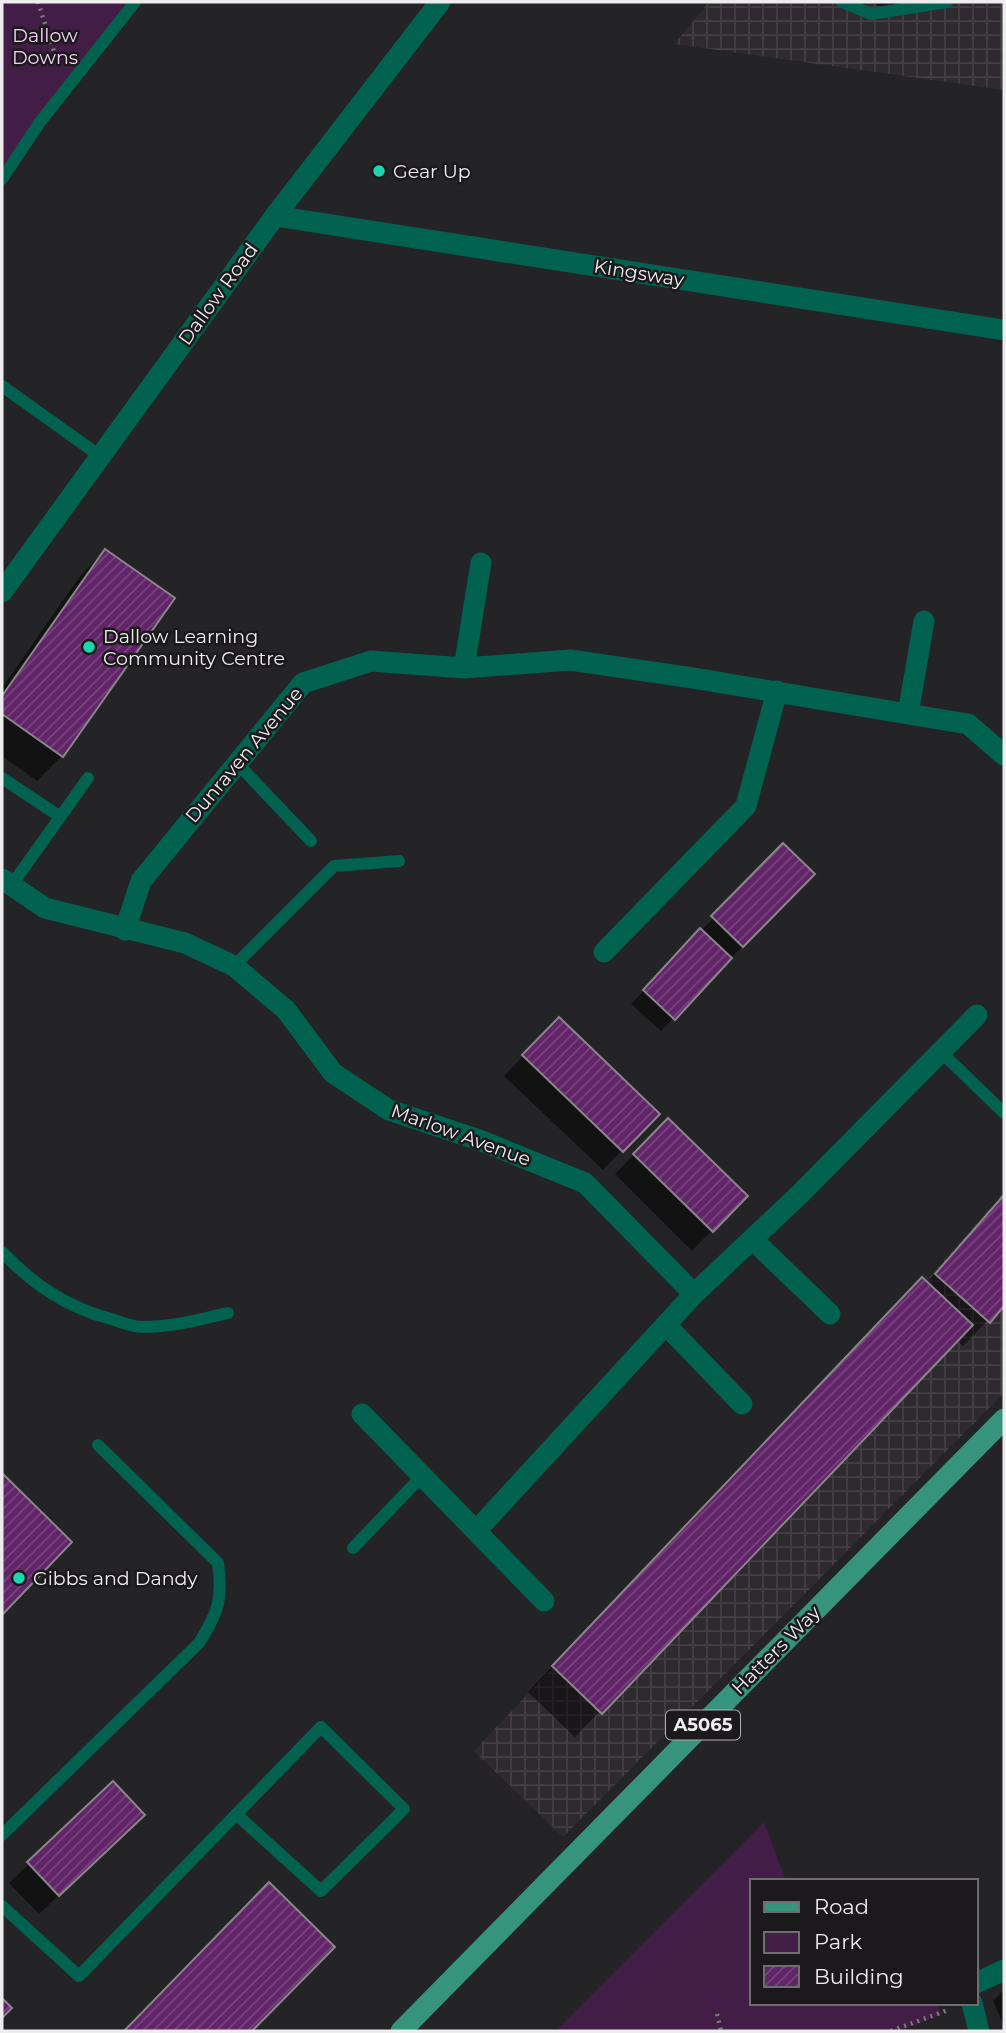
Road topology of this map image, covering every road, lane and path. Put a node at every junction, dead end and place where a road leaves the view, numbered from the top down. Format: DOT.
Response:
graph roads {
  1 [pos="38,2"];
  2 [pos="135,2"];
  3 [pos="440,2"];
  4 [pos="842,2"];
  5 [pos="947,2"];
  6 [pos="66,89"];
  7 [pos="2,179"];
  8 [pos="275,216"];
  9 [pos="1004,330"];
  10 [pos="2,386"];
  11 [pos="100,456"];
  12 [pos="481,563"];
  13 [pos="2,592"];
  14 [pos="924,621"];
  15 [pos="464,668"];
  16 [pos="777,691"];
  17 [pos="908,714"];
  18 [pos="1004,755"];
  19 [pos="236,762"];
  20 [pos="2,778"];
  21 [pos="88,778"];
  22 [pos="59,816"];
  23 [pos="311,841"];
  24 [pos="399,860"];
  25 [pos="7,883"];
  26 [pos="125,930"];
  27 [pos="604,951"];
  28 [pos="234,966"];
  29 [pos="977,1015"];
  30 [pos="940,1051"];
  31 [pos="1004,1113"];
  32 [pos="752,1239"];
  33 [pos="2,1252"];
  34 [pos="694,1294"];
  35 [pos="228,1313"];
  36 [pos="830,1314"];
  37 [pos="666,1325"];
  38 [pos="741,1404"];
  39 [pos="362,1414"];
  40 [pos="1004,1419"];
  41 [pos="98,1444"];
  42 [pos="422,1475"];
  43 [pos="477,1530"];
  44 [pos="353,1548"];
  45 [pos="544,1601"];
  46 [pos="236,1814"];
  47 [pos="2,1836"];
  48 [pos="2,1906"];
  49 [pos="1004,1969"];
  50 [pos="978,1978"];
  51 [pos="717,2014"];
  52 [pos="969,2016"];
  53 [pos="401,2031"];
  54 [pos="721,2031"];
  55 [pos="891,2031"];
  1 -- 6 [label="path"];
  2 -- 6 [label="lane"];
  3 -- 8 [label="street, Dallow Road"];
  4 -- 5 [label="lane"];
  6 -- 7 [label="lane"];
  8 -- 9 [label="street, Kingsway"];
  8 -- 11 [label="street, Dallow Road"];
  10 -- 11 [label="lane"];
  11 -- 13 [label="street, Dallow Road"];
  12 -- 15 [label="street"];
  14 -- 17 [label="street"];
  15 -- 16 [label="street, Dunraven Avenue"];
  15 -- 19 [label="street, Dunraven Avenue"];
  16 -- 17 [label="street, Dunraven Avenue"];
  16 -- 27 [label="street"];
  17 -- 18 [label="street, Dunraven Avenue"];
  19 -- 23 [label="lane"];
  19 -- 26 [label="street, Dunraven Avenue"];
  20 -- 22 [label="lane"];
  21 -- 22 [label="lane"];
  22 -- 25 [label="lane"];
  24 -- 28 [label="lane"];
  25 -- 26 [label="street, Marlow Avenue"];
  26 -- 28 [label="street, Marlow Avenue"];
  28 -- 34 [label="street, Marlow Avenue"];
  29 -- 30 [label="street"];
  30 -- 31 [label="lane"];
  30 -- 32 [label="street"];
  32 -- 34 [label="street"];
  32 -- 36 [label="street"];
  33 -- 35 [label="lane"];
  34 -- 37 [label="street"];
  37 -- 38 [label="street"];
  37 -- 43 [label="street"];
  39 -- 42 [label="street"];
  40 -- 53 [label="main road, Hatters Way / A5065"];
  41 -- 47 [label="lane"];
  42 -- 43 [label="street"];
  42 -- 44 [label="lane"];
  43 -- 45 [label="street"];
  46 -- 46 [label="lane"];
  46 -- 48 [label="lane"];
  49 -- 50 [label="street"];
  51 -- 54 [label="path"];
  52 -- 55 [label="path"];
}
